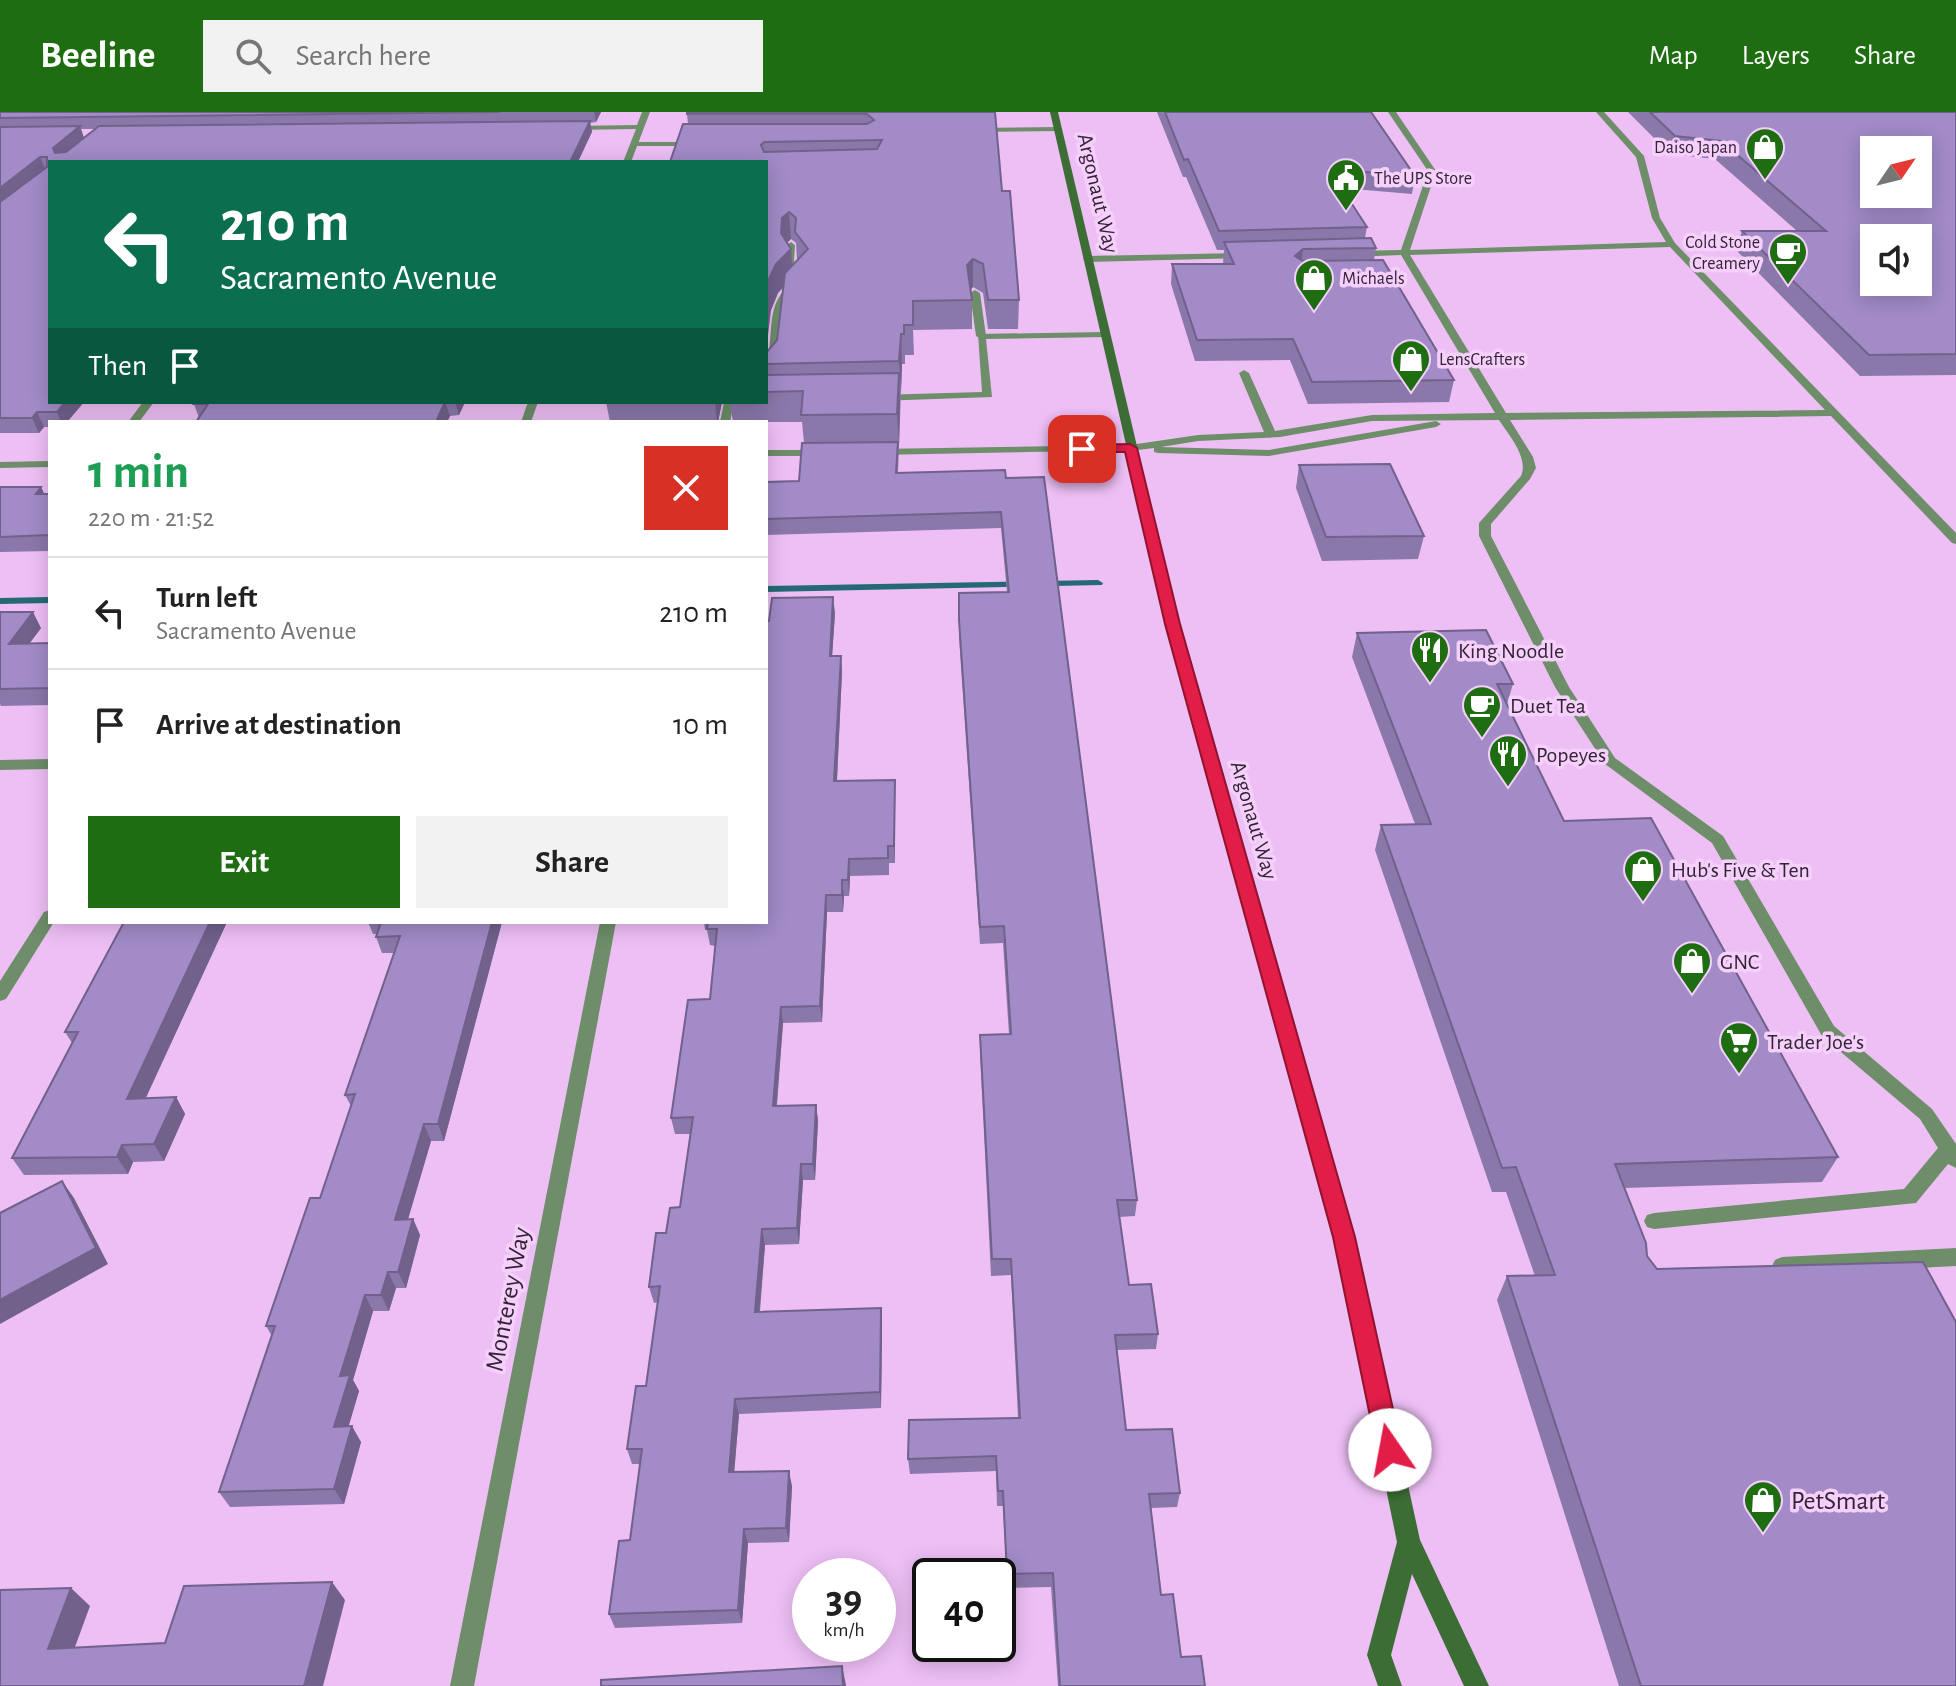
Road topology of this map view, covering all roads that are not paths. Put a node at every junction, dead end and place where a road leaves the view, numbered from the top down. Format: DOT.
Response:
graph roads {
  1 [pos="646,112"];
  2 [pos="1054,112"];
  3 [pos="1392,112"];
  4 [pos="1600,112"];
  5 [pos="641,127"];
  6 [pos="562,128"];
  7 [pos="1058,129"];
  8 [pos="961,130"];
  9 [pos="634,144"];
  10 [pos="703,144"];
  11 [pos="628,160"];
  12 [pos="1672,244"];
  13 [pos="791,245"];
  14 [pos="1404,253"];
  15 [pos="1345,254"];
  16 [pos="1256,256"];
  17 [pos="1087,259"];
  18 [pos="1400,273"];
  19 [pos="1415,273"];
  20 [pos="975,293"];
  21 [pos="1105,335"];
  22 [pos="981,336"];
  23 [pos="1244,373"];
  24 [pos="768,377"];
  25 [pos="861,398"];
  26 [pos="147,404"];
  27 [pos="1833,413"];
  28 [pos="1469,419"];
  29 [pos="1503,419"];
  30 [pos="135,420"];
  31 [pos="1271,435"];
  32 [pos="1130,448"];
  33 [pos="829,452"];
  34 [pos="861,452"];
  35 [pos="768,453"];
  36 [pos="48,464"];
  37 [pos="0,465"];
  38 [pos="1956,540"];
  39 [pos="48,764"];
  40 [pos="0,765"];
  41 [pos="48,919"];
  42 [pos="608,924"];
  43 [pos="0,995"];
  44 [pos="1953,1154"];
  45 [pos="1654,1221"];
  46 [pos="1956,1257"];
  47 [pos="1764,1267"];
  48 [pos="1409,1542"];
  49 [pos="462,1686"];
  50 [pos="1390,1686"];
  51 [pos="1477,1686"];
  1 -- 5 [label="street"];
  2 -- 7 [label="street, Argonaut Way"];
  3 -- 14 [label="street"];
  4 -- 12 [label="street"];
  5 -- 6 [label="street"];
  5 -- 9 [label="street"];
  7 -- 8 [label="street"];
  7 -- 17 [label="street, Argonaut Way"];
  9 -- 10 [label="street"];
  9 -- 11 [label="street"];
  12 -- 14 [label="street"];
  12 -- 27 [label="street"];
  13 -- 24 [label="street"];
  14 -- 15 [label="street"];
  14 -- 19 [label="street"];
  16 -- 17 [label="street"];
  17 -- 21 [label="street, Argonaut Way"];
  18 -- 19 [label="street"];
  19 -- 29 [label="street"];
  20 -- 22 [label="street"];
  21 -- 22 [label="street"];
  21 -- 32 [label="street, Argonaut Way"];
  22 -- 25 [label="street"];
  23 -- 31 [label="street"];
  26 -- 30 [label="street"];
  27 -- 29 [label="street"];
  27 -- 38 [label="street"];
  28 -- 29 [label="street"];
  28 -- 31 [label="street"];
  28 -- 32 [label="street"];
  29 -- 44 [label="street"];
  31 -- 32 [label="street"];
  32 -- 34 [label="street"];
  32 -- 48 [label="street, Argonaut Way"];
  33 -- 35 [label="street"];
  36 -- 37 [label="street"];
  39 -- 40 [label="street"];
  41 -- 43 [label="street"];
  42 -- 49 [label="street, Monterey Way"];
  44 -- 45 [label="street"];
  46 -- 47 [label="street"];
  48 -- 50 [label="street, Argonaut Way"];
  48 -- 51 [label="street, Argonaut Way"];
}
